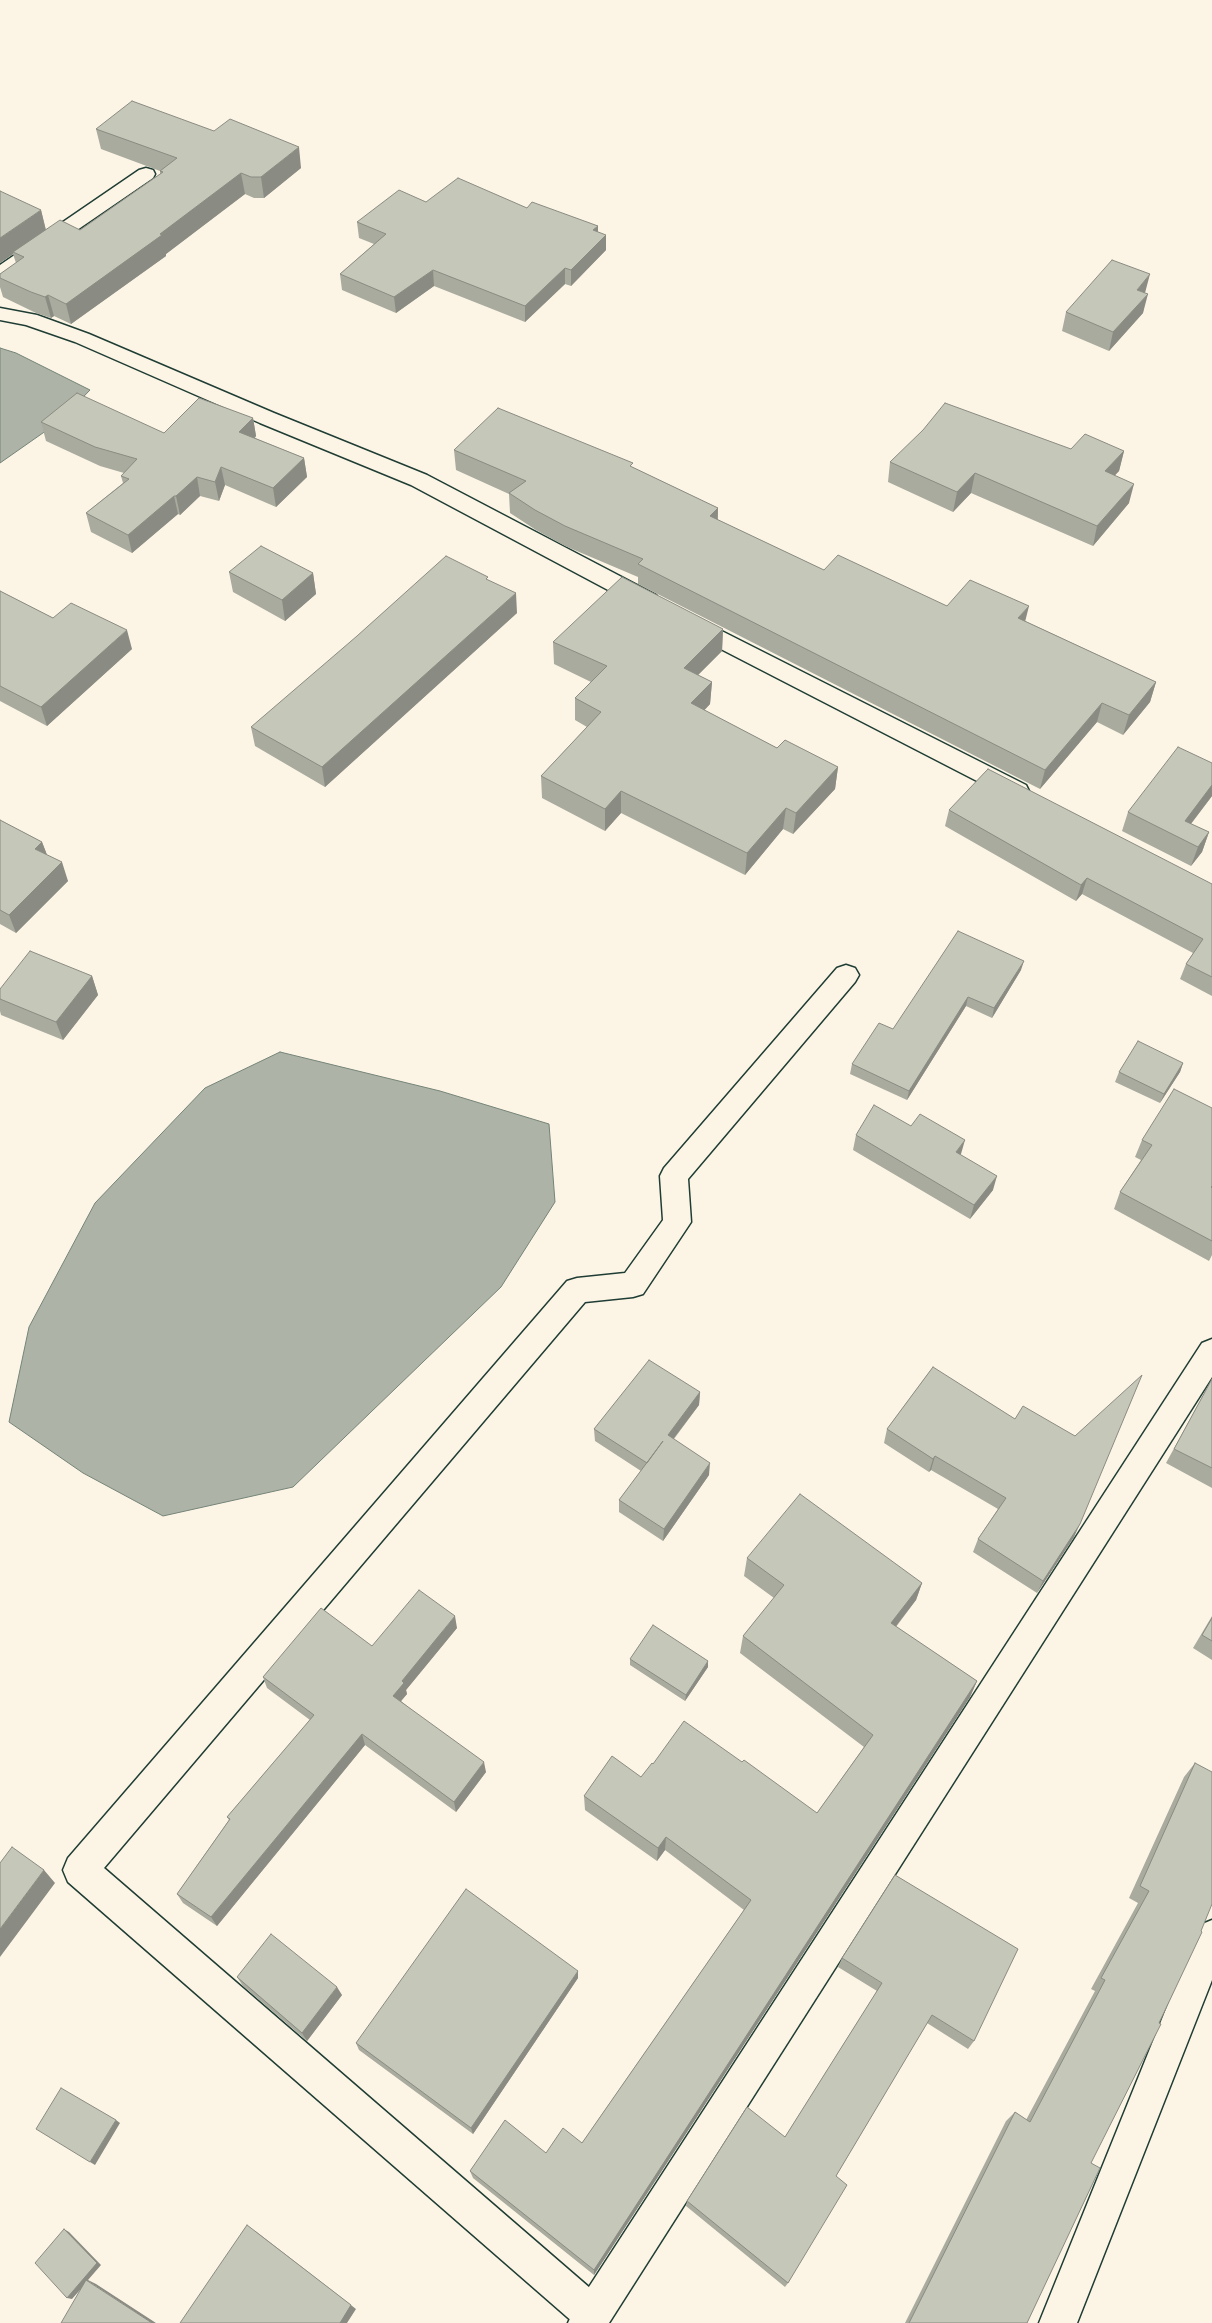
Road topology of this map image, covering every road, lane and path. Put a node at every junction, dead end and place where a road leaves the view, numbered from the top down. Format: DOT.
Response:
graph roads {
  1 [pos="146,174"];
  2 [pos="0,274"];
  3 [pos="0,314"];
  4 [pos="1034,800"];
  5 [pos="846,975"];
  6 [pos="1212,1352"];
  7 [pos="1212,1937"];
  8 [pos="590,2319"];
  9 [pos="1058,2323"];
  1 -- 2 [label="street"];
  3 -- 4 [label="street"];
  5 -- 8 [label="street"];
  6 -- 8 [label="street"];
  7 -- 9 [label="street"];
}
